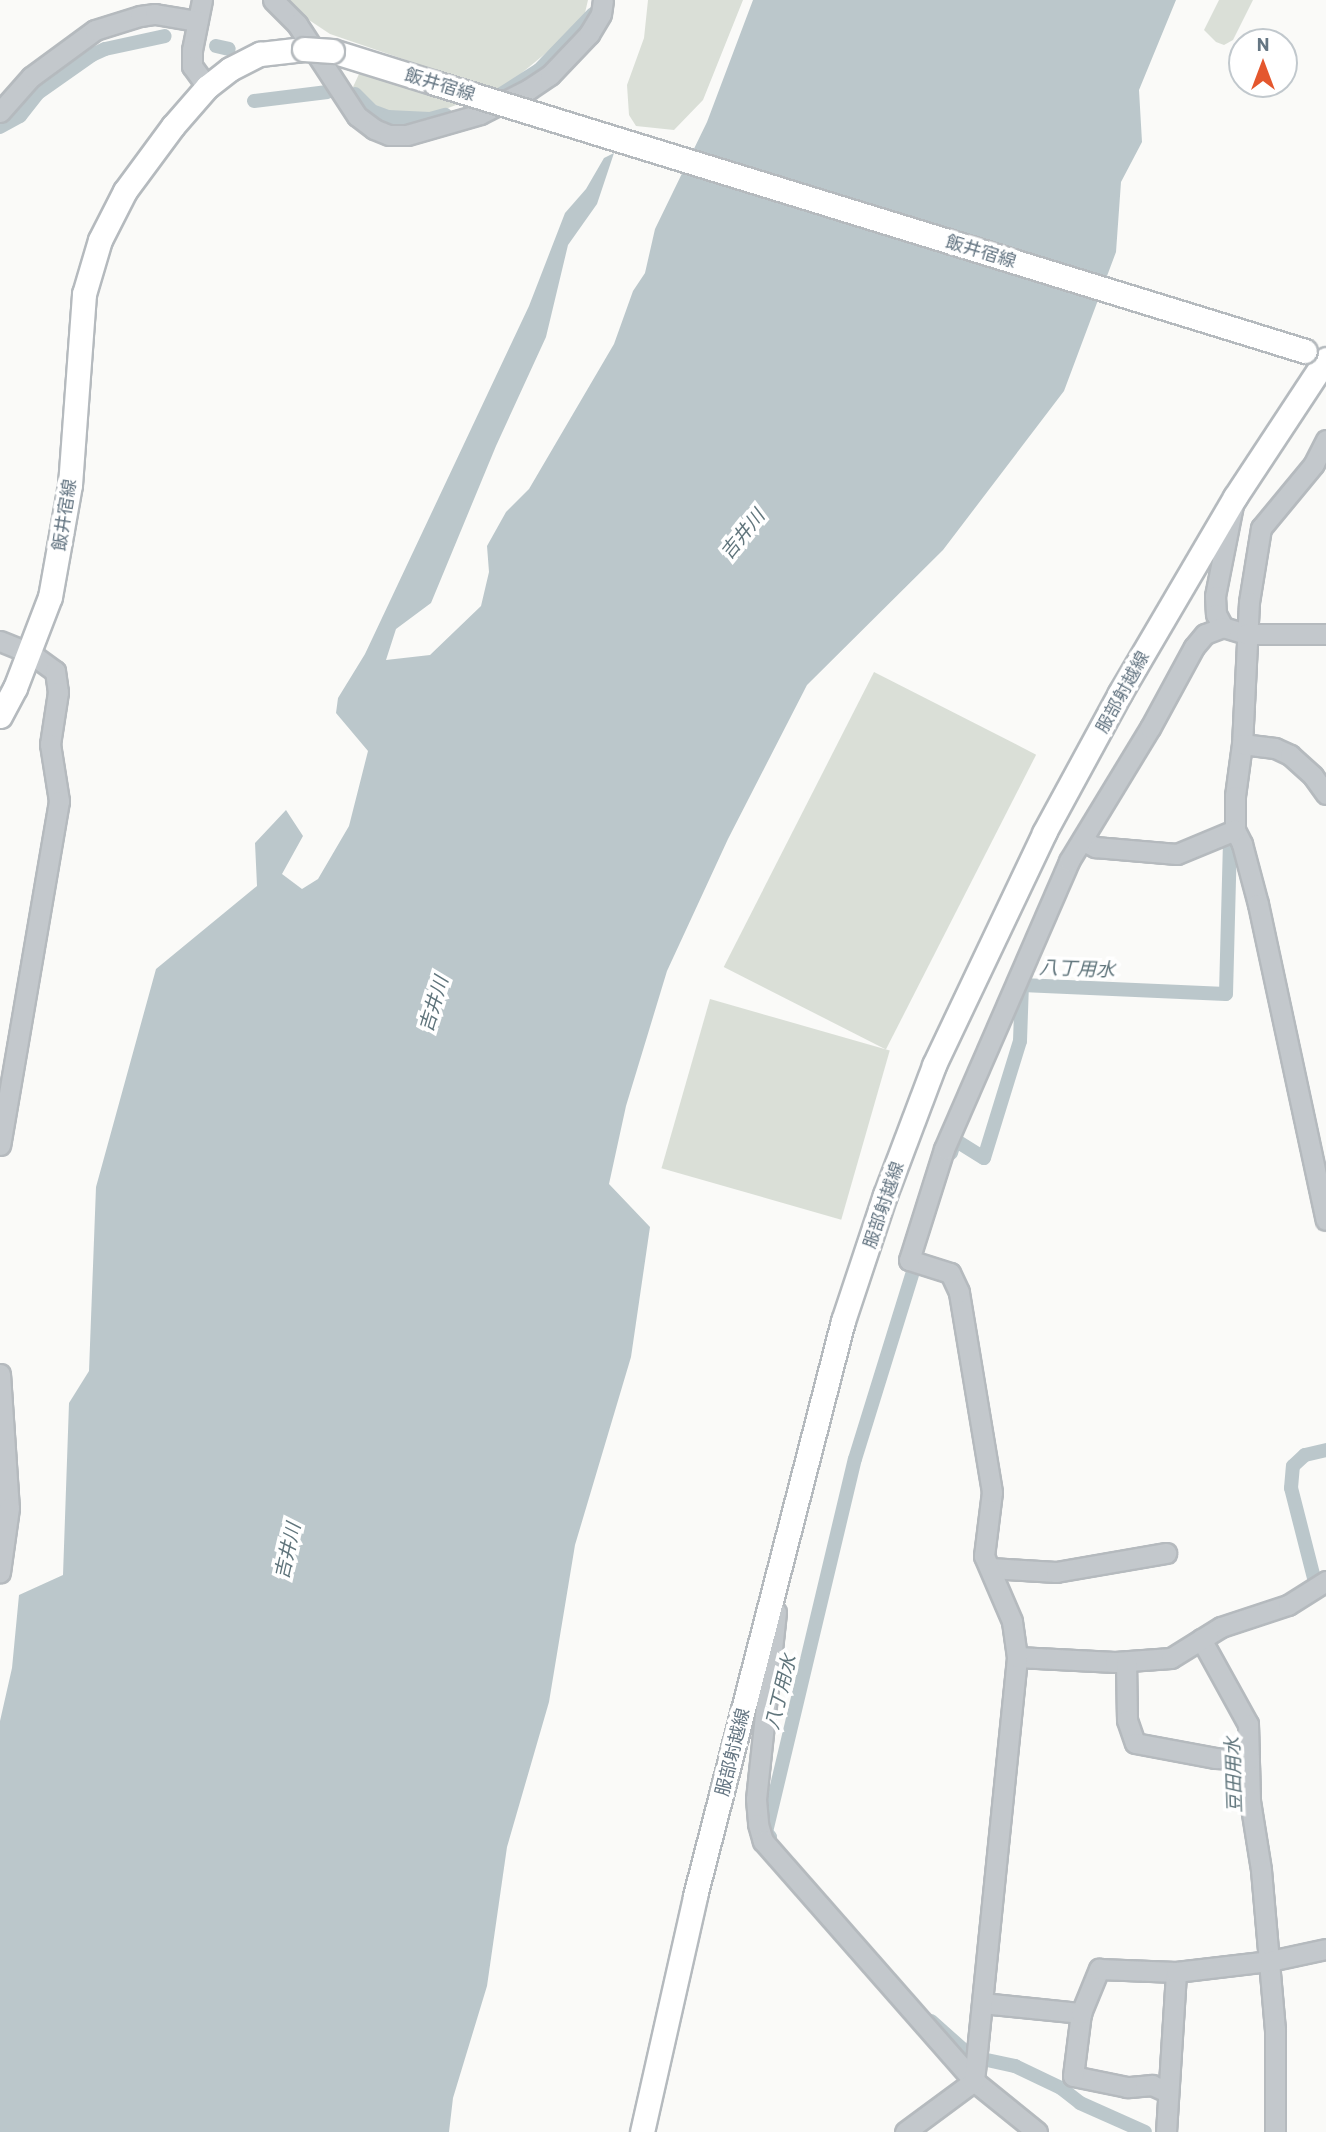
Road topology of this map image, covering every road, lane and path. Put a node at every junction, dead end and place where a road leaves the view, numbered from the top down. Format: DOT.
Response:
graph roads {
  1 [pos="202,0"];
  2 [pos="273,0"];
  3 [pos="603,0"];
  4 [pos="197,21"];
  5 [pos="207,87"];
  6 [pos="4,101"];
  7 [pos="1319,355"];
  8 [pos="1326,440"];
  9 [pos="1235,497"];
  10 [pos="1223,627"];
  11 [pos="1246,634"];
  12 [pos="1326,634"];
  13 [pos="0,641"];
  14 [pos="30,653"];
  15 [pos="0,716"];
  16 [pos="1242,744"];
  17 [pos="1326,794"];
  18 [pos="1235,830"];
  19 [pos="1084,841"];
  20 [pos="0,1144"];
  21 [pos="1326,1220"];
  22 [pos="0,1374"];
  23 [pos="1166,1553"];
  24 [pos="990,1568"];
  25 [pos="0,1572"];
  26 [pos="1326,1581"];
  27 [pos="775,1586"];
  28 [pos="1201,1639"];
  29 [pos="1017,1657"];
  30 [pos="1126,1662"];
  31 [pos="1249,1759"];
  32 [pos="1326,1949"];
  33 [pos="1270,1961"];
  34 [pos="1176,1972"];
  35 [pos="982,2003"];
  36 [pos="1081,2013"];
  37 [pos="974,2081"];
  38 [pos="1167,2092"];
  39 [pos="642,2132"];
  40 [pos="905,2132"];
  41 [pos="1037,2132"];
  42 [pos="1167,2132"];
  43 [pos="1275,2132"];
  1 -- 4 [label="street"];
  2 -- 3 [label="street"];
  4 -- 5 [label="street"];
  4 -- 6 [label="street"];
  5 -- 7 [label="main road, 飯井宿線, bridge"];
  5 -- 14 [label="main road, 飯井宿線"];
  7 -- 9 [label="main road, 服部射越線"];
  8 -- 11 [label="street"];
  9 -- 10 [label="street"];
  9 -- 27 [label="main road, 服部射越線"];
  10 -- 11 [label="street"];
  10 -- 19 [label="street"];
  11 -- 12 [label="street"];
  11 -- 16 [label="street"];
  13 -- 14 [label="street"];
  14 -- 15 [label="main road, 飯井宿線"];
  14 -- 20 [label="street"];
  16 -- 17 [label="street"];
  16 -- 18 [label="street"];
  18 -- 19 [label="street"];
  18 -- 21 [label="street"];
  19 -- 24 [label="street"];
  22 -- 25 [label="street"];
  23 -- 24 [label="street"];
  24 -- 29 [label="street"];
  26 -- 28 [label="street"];
  27 -- 37 [label="street"];
  27 -- 39 [label="main road, 服部射越線"];
  28 -- 30 [label="street"];
  28 -- 31 [label="street"];
  29 -- 30 [label="street"];
  29 -- 35 [label="street"];
  30 -- 31 [label="street"];
  31 -- 33 [label="street"];
  32 -- 33 [label="street"];
  33 -- 34 [label="street"];
  33 -- 43 [label="street"];
  34 -- 36 [label="street"];
  34 -- 38 [label="street"];
  35 -- 36 [label="street"];
  35 -- 37 [label="street"];
  36 -- 38 [label="street"];
  37 -- 40 [label="street"];
  37 -- 41 [label="street"];
  38 -- 42 [label="street"];
}
